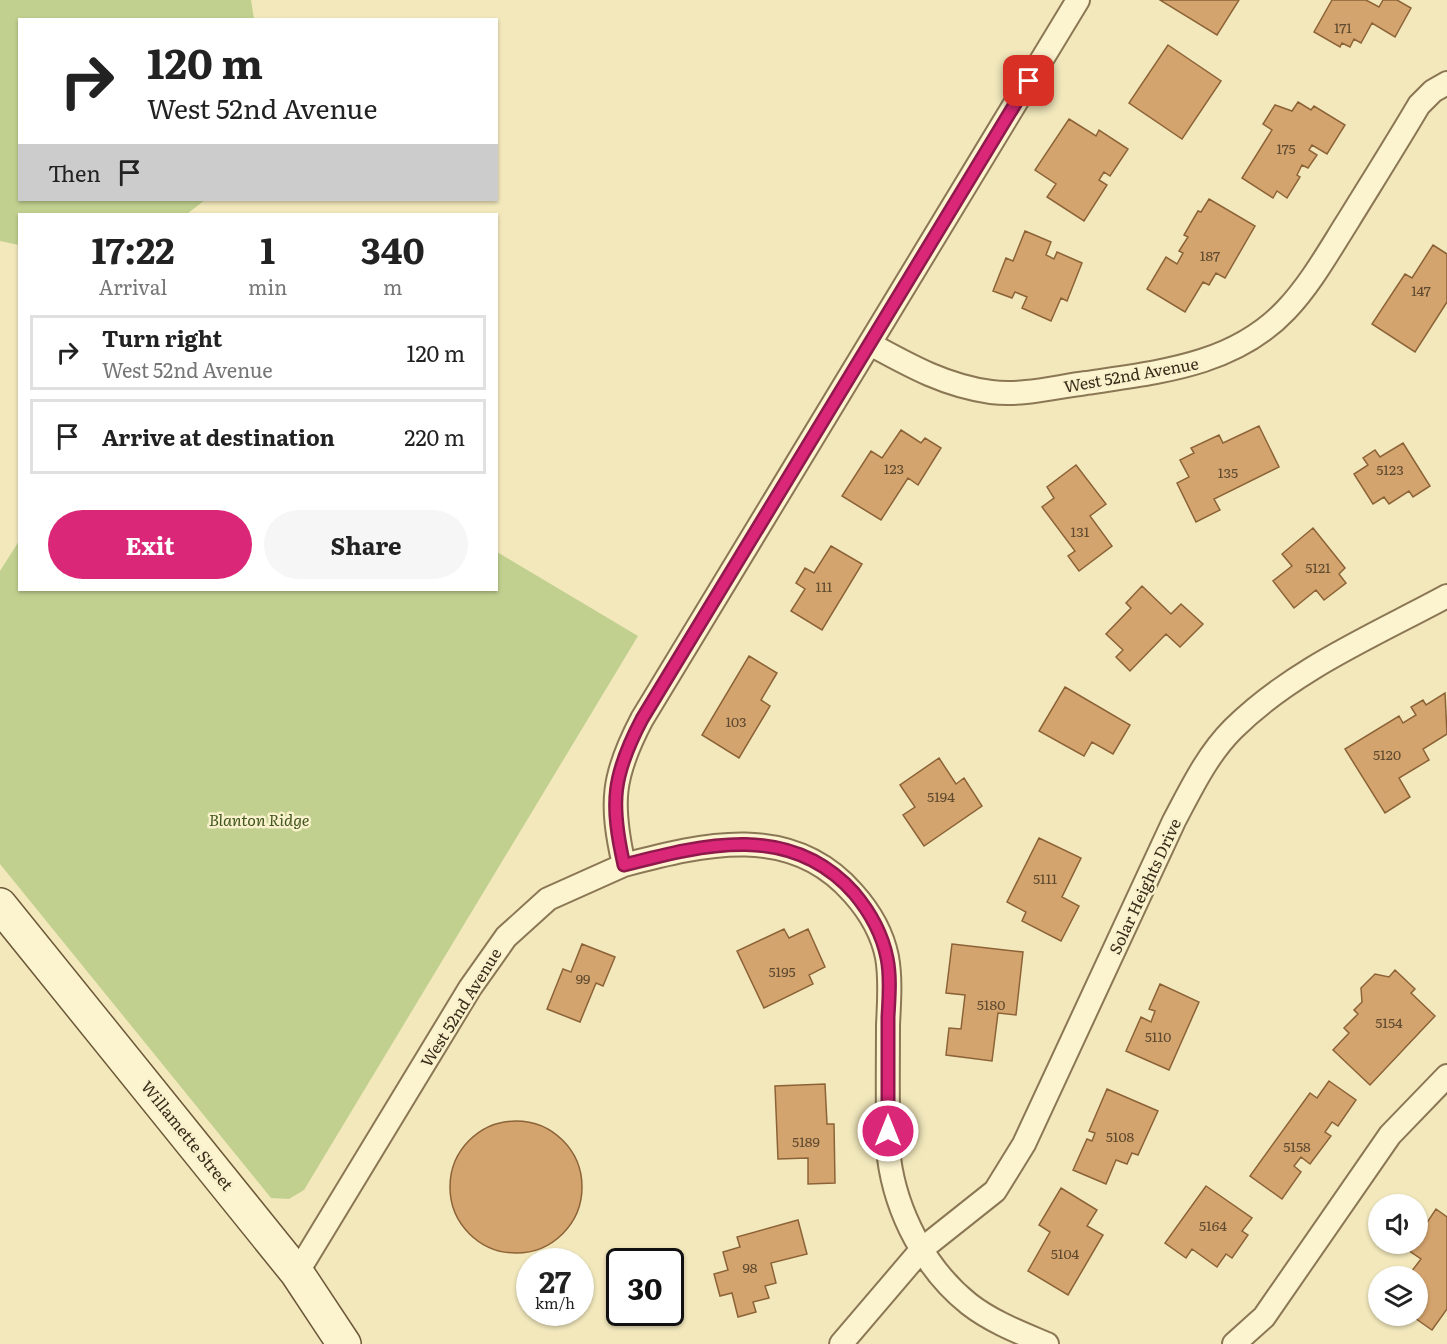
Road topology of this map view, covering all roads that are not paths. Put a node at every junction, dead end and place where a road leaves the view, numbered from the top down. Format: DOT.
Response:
graph roads {
  1 [pos="1078,0"];
  2 [pos="1447,83"];
  3 [pos="870,344"];
  4 [pos="1447,596"];
  5 [pos="624,865"];
  6 [pos="0,905"];
  7 [pos="1447,1076"];
  8 [pos="922,1249"];
  9 [pos="297,1273"];
  10 [pos="344,1344"];
  11 [pos="841,1344"];
  12 [pos="1047,1344"];
  13 [pos="1234,1344"];
  1 -- 3 [label="street"];
  2 -- 3 [label="street, West 52nd Avenue"];
  3 -- 5 [label="street"];
  4 -- 8 [label="street, Solar Heights Drive"];
  5 -- 8 [label="street"];
  5 -- 9 [label="street, West 52nd Avenue"];
  6 -- 9 [label="main road, Willamette Street"];
  7 -- 13 [label="street"];
  8 -- 11 [label="street, Solar Heights Drive"];
  8 -- 12 [label="street"];
  9 -- 10 [label="main road, Willamette Street"];
}
